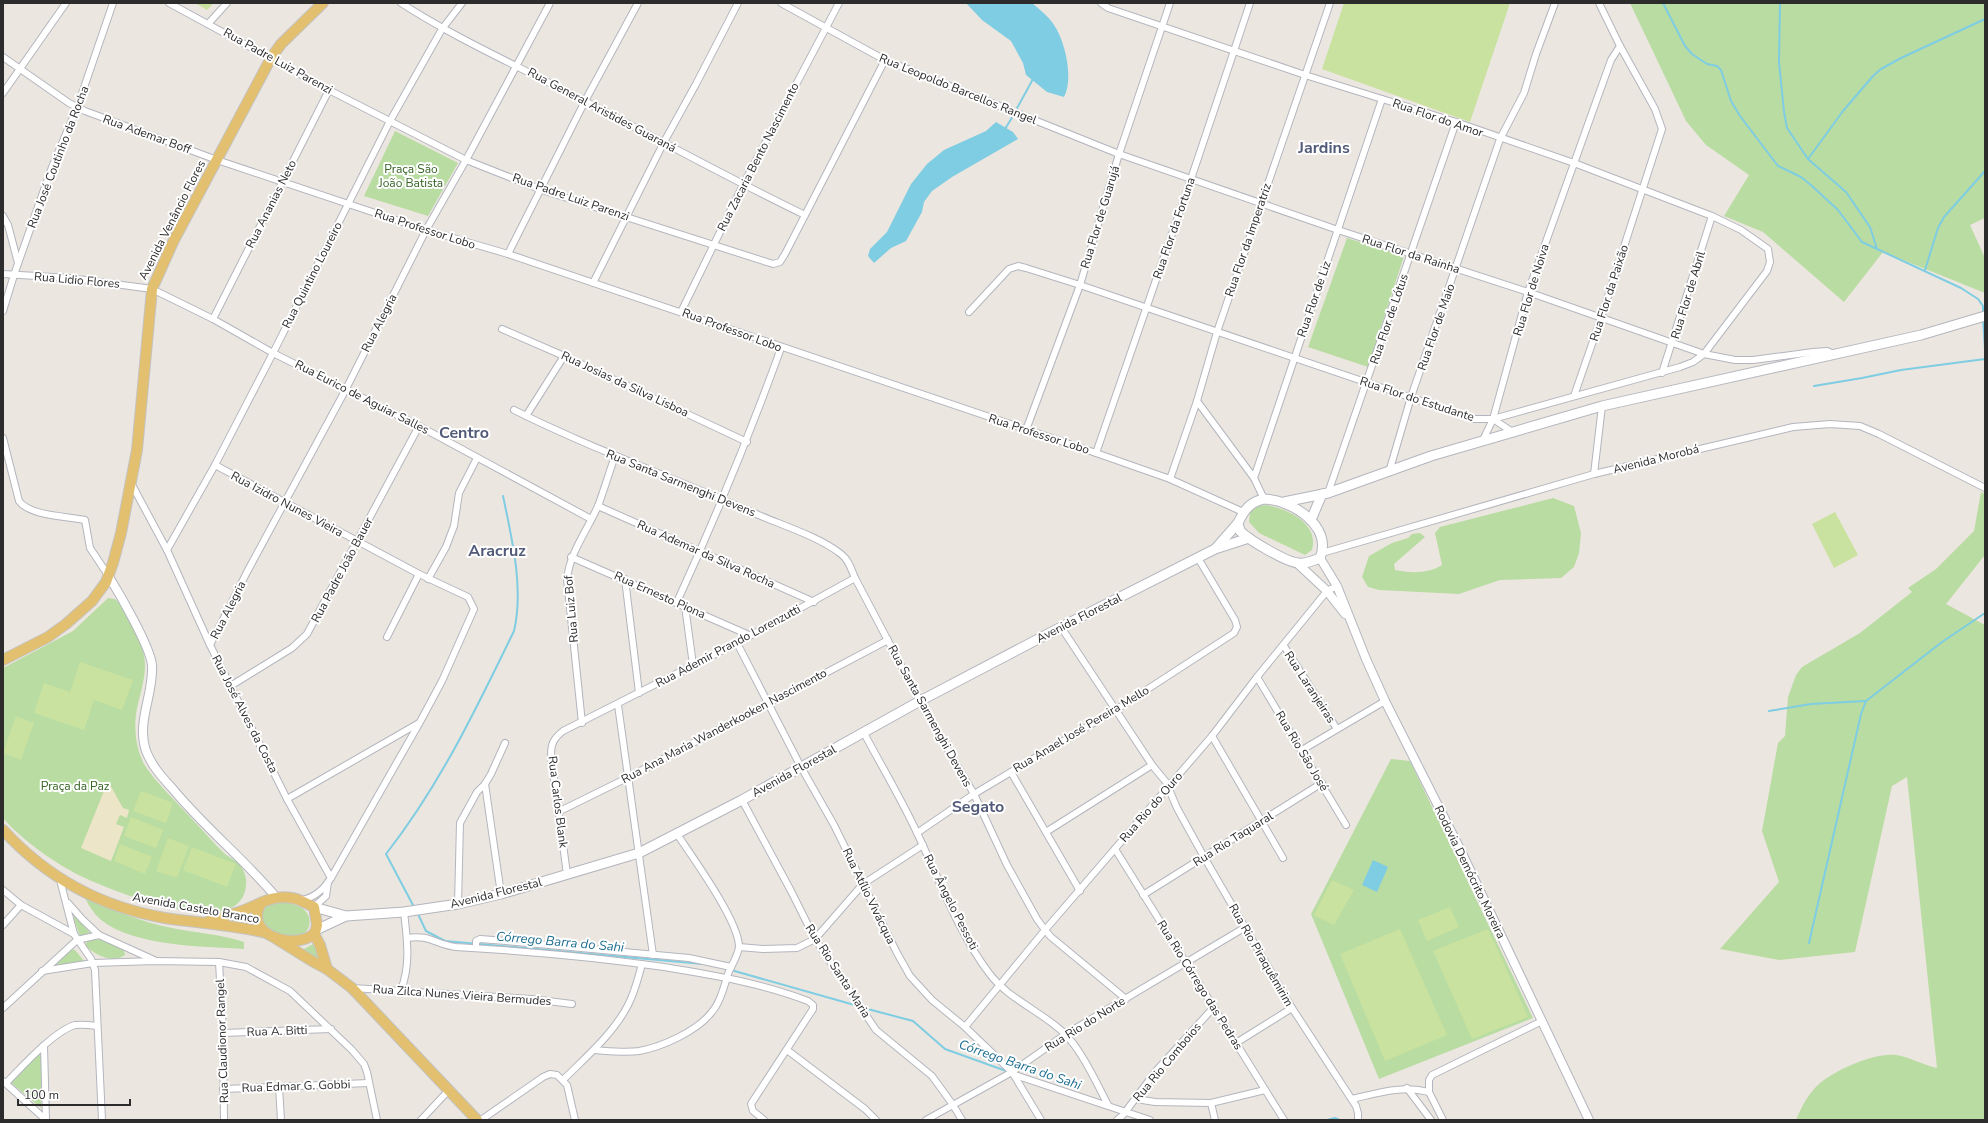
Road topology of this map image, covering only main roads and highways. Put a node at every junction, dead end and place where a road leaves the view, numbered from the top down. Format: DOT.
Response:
graph roads {
  1 [pos="323,3"];
  2 [pos="1985,316"];
  3 [pos="1325,493"];
  4 [pos="1284,502"];
  5 [pos="1311,520"];
  6 [pos="1238,522"];
  7 [pos="1249,538"];
  8 [pos="1215,549"];
  9 [pos="3,660"];
  10 [pos="3,830"];
  11 [pos="262,902"];
  12 [pos="314,907"];
  13 [pos="346,916"];
  14 [pos="203,922"];
  15 [pos="315,932"];
  16 [pos="271,936"];
  17 [pos="327,968"];
  18 [pos="477,1120"];
  1 -- 9 [label="main road, Avenida Venâncio Flores"];
  2 -- 3 [label="main road"];
  3 -- 4 [label="main road"];
  3 -- 5 [label="main road"];
  4 -- 5 [label="main road"];
  4 -- 6 [label="main road"];
  5 -- 7 [label="main road"];
  6 -- 7 [label="main road"];
  6 -- 8 [label="main road"];
  7 -- 8 [label="main road"];
  8 -- 13 [label="main road, Avenida Florestal"];
  10 -- 14 [label="main road, Avenida Castelo Branco"];
  11 -- 12 [label="main road"];
  11 -- 14 [label="main road"];
  11 -- 16 [label="main road"];
  12 -- 13 [label="main road, Avenida Florestal"];
  12 -- 15 [label="main road"];
  13 -- 15 [label="main road, Avenida Florestal"];
  14 -- 16 [label="main road, Avenida Castelo Branco"];
  15 -- 16 [label="main road"];
  15 -- 17 [label="main road"];
  16 -- 17 [label="main road, Avenida Castelo Branco"];
  17 -- 18 [label="main road, Avenida Castelo Branco"];
}
